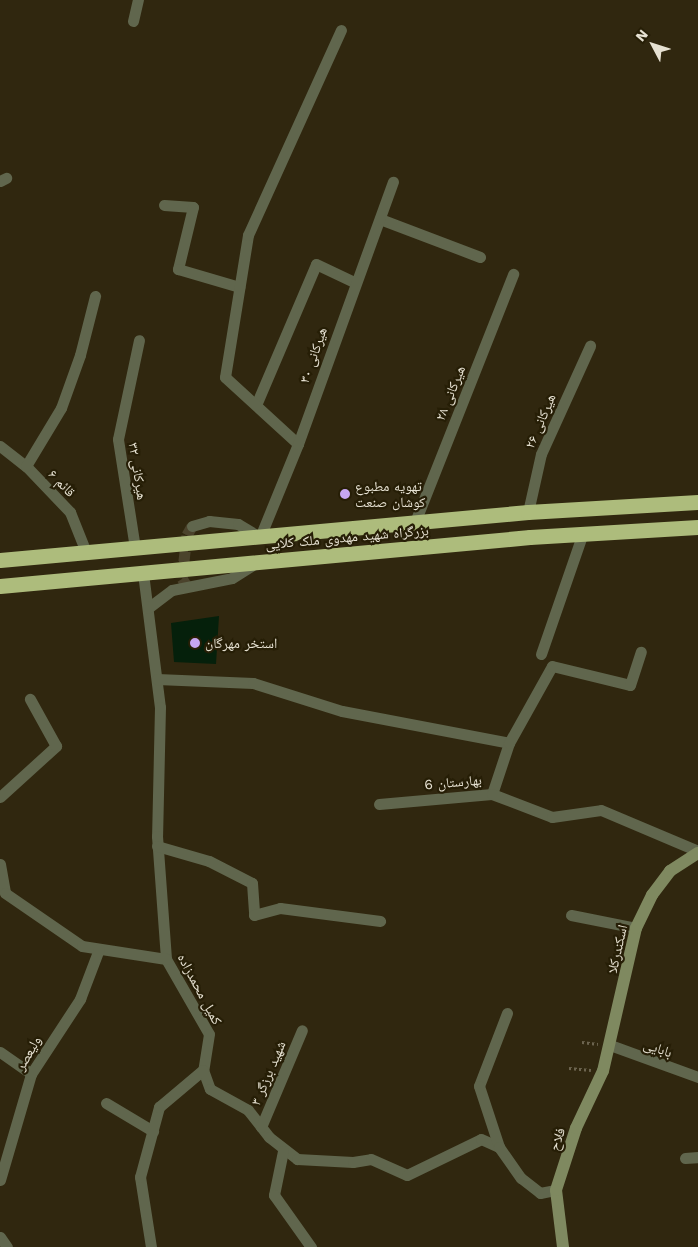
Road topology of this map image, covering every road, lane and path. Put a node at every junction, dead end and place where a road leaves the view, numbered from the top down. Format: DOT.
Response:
graph roads {
  1 [pos="138,0"];
  2 [pos="133,21"];
  3 [pos="341,30"];
  4 [pos="393,182"];
  5 [pos="164,205"];
  6 [pos="380,219"];
  7 [pos="480,257"];
  8 [pos="513,274"];
  9 [pos="354,282"];
  10 [pos="239,287"];
  11 [pos="95,296"];
  12 [pos="139,340"];
  13 [pos="590,346"];
  14 [pos="256,405"];
  15 [pos="298,444"];
  16 [pos="0,446"];
  17 [pos="26,466"];
  18 [pos="698,502"];
  19 [pos="528,512"];
  20 [pos="415,522"];
  21 [pos="192,526"];
  22 [pos="698,527"];
  23 [pos="584,533"];
  24 [pos="260,537"];
  25 [pos="135,548"];
  26 [pos="86,552"];
  27 [pos="0,560"];
  28 [pos="260,561"];
  29 [pos="143,573"];
  30 [pos="0,586"];
  31 [pos="148,608"];
  32 [pos="641,652"];
  33 [pos="541,654"];
  34 [pos="158,679"];
  35 [pos="30,699"];
  36 [pos="509,743"];
  37 [pos="492,794"];
  38 [pos="0,797"];
  39 [pos="378,804"];
  40 [pos="157,846"];
  41 [pos="698,852"];
  42 [pos="0,864"];
  43 [pos="2,892"];
  44 [pos="571,915"];
  45 [pos="380,921"];
  46 [pos="636,928"];
  47 [pos="99,949"];
  48 [pos="166,959"];
  49 [pos="507,1013"];
  50 [pos="302,1030"];
  51 [pos="610,1045"];
  52 [pos="0,1052"];
  53 [pos="569,1068"];
  54 [pos="203,1070"];
  55 [pos="603,1071"];
  56 [pos="31,1074"];
  57 [pos="698,1077"];
  58 [pos="106,1103"];
  59 [pos="261,1127"];
  60 [pos="153,1131"];
  61 [pos="498,1147"];
  62 [pos="283,1150"];
  63 [pos="698,1157"];
  64 [pos="685,1158"];
  65 [pos="3,1160"];
  66 [pos="0,1180"];
  67 [pos="556,1190"];
  68 [pos="0,1237"];
  69 [pos="7,1247"];
  70 [pos="151,1247"];
  71 [pos="311,1247"];
  72 [pos="563,1247"];
  1 -- 2 [label="street"];
  3 -- 10 [label="street"];
  4 -- 6 [label="street, هیرکانی ۳۰"];
  5 -- 10 [label="street"];
  6 -- 7 [label="street"];
  6 -- 9 [label="street, هیرکانی ۳۰"];
  8 -- 20 [label="street, هیرکانی ۲۸"];
  9 -- 14 [label="street"];
  9 -- 15 [label="street, هیرکانی ۳۰"];
  10 -- 14 [label="street"];
  11 -- 17 [label="street"];
  12 -- 25 [label="street, هیرکانی ۳۲"];
  13 -- 19 [label="street, هیرکانی ۲۶"];
  14 -- 15 [label="street"];
  15 -- 24 [label="street, هیرکانی ۳۰"];
  16 -- 17 [label="street, قائم ۶"];
  17 -- 26 [label="street, قائم ۶"];
  18 -- 19 [label="highway, بزرگراه شهید مهدوی ملک کلایی"];
  19 -- 20 [label="highway, بزرگراه شهید مهدوی ملک کلایی"];
  20 -- 24 [label="highway, بزرگراه شهید مهدوی ملک کلایی"];
  21 -- 24 [label="street"];
  22 -- 23 [label="highway, بزرگراه شهید مهدوی ملک کلایی"];
  23 -- 28 [label="highway, بزرگراه شهید مهدوی ملک کلایی"];
  23 -- 33 [label="street"];
  24 -- 25 [label="highway, بزرگراه شهید مهدوی ملک کلایی"];
  25 -- 26 [label="highway, بزرگراه شهید مهدوی ملک کلایی"];
  26 -- 27 [label="highway, بزرگراه شهید مهدوی ملک کلایی"];
  28 -- 29 [label="highway, بزرگراه شهید مهدوی ملک کلایی"];
  28 -- 31 [label="street"];
  29 -- 30 [label="highway, بزرگراه شهید مهدوی ملک کلایی"];
  29 -- 31 [label="street, کمیل محمدزاده"];
  31 -- 34 [label="street, کمیل محمدزاده"];
  32 -- 36 [label="street"];
  34 -- 36 [label="street"];
  34 -- 40 [label="street, کمیل محمدزاده"];
  35 -- 38 [label="street"];
  36 -- 37 [label="street"];
  37 -- 39 [label="street, بهارستان 6"];
  37 -- 41 [label="street, بهارستان 6"];
  40 -- 45 [label="street"];
  40 -- 48 [label="street, کمیل محمدزاده"];
  41 -- 46 [label="street, اسکندرکلا"];
  42 -- 43 [label="street"];
  43 -- 47 [label="street"];
  44 -- 46 [label="street"];
  46 -- 51 [label="street, اسکندرکلا"];
  47 -- 48 [label="street"];
  47 -- 56 [label="street, ولیعصر"];
  48 -- 54 [label="street, کمیل محمدزاده"];
  49 -- 61 [label="street"];
  50 -- 59 [label="street, شهید برزگر ۳"];
  51 -- 55 [label="street, فلاح"];
  51 -- 57 [label="street, بابایی"];
  52 -- 56 [label="street"];
  53 -- 55 [label="path"];
  54 -- 59 [label="street"];
  54 -- 60 [label="street"];
  55 -- 67 [label="street, فلاح"];
  56 -- 65 [label="street, ولیعصر"];
  58 -- 60 [label="street"];
  59 -- 62 [label="street"];
  60 -- 70 [label="street"];
  61 -- 62 [label="street"];
  61 -- 67 [label="street"];
  62 -- 71 [label="street"];
  63 -- 64 [label="street"];
  65 -- 66 [label="street, ولیعصر"];
  67 -- 72 [label="street, فلاح"];
  68 -- 69 [label="street"];
}
